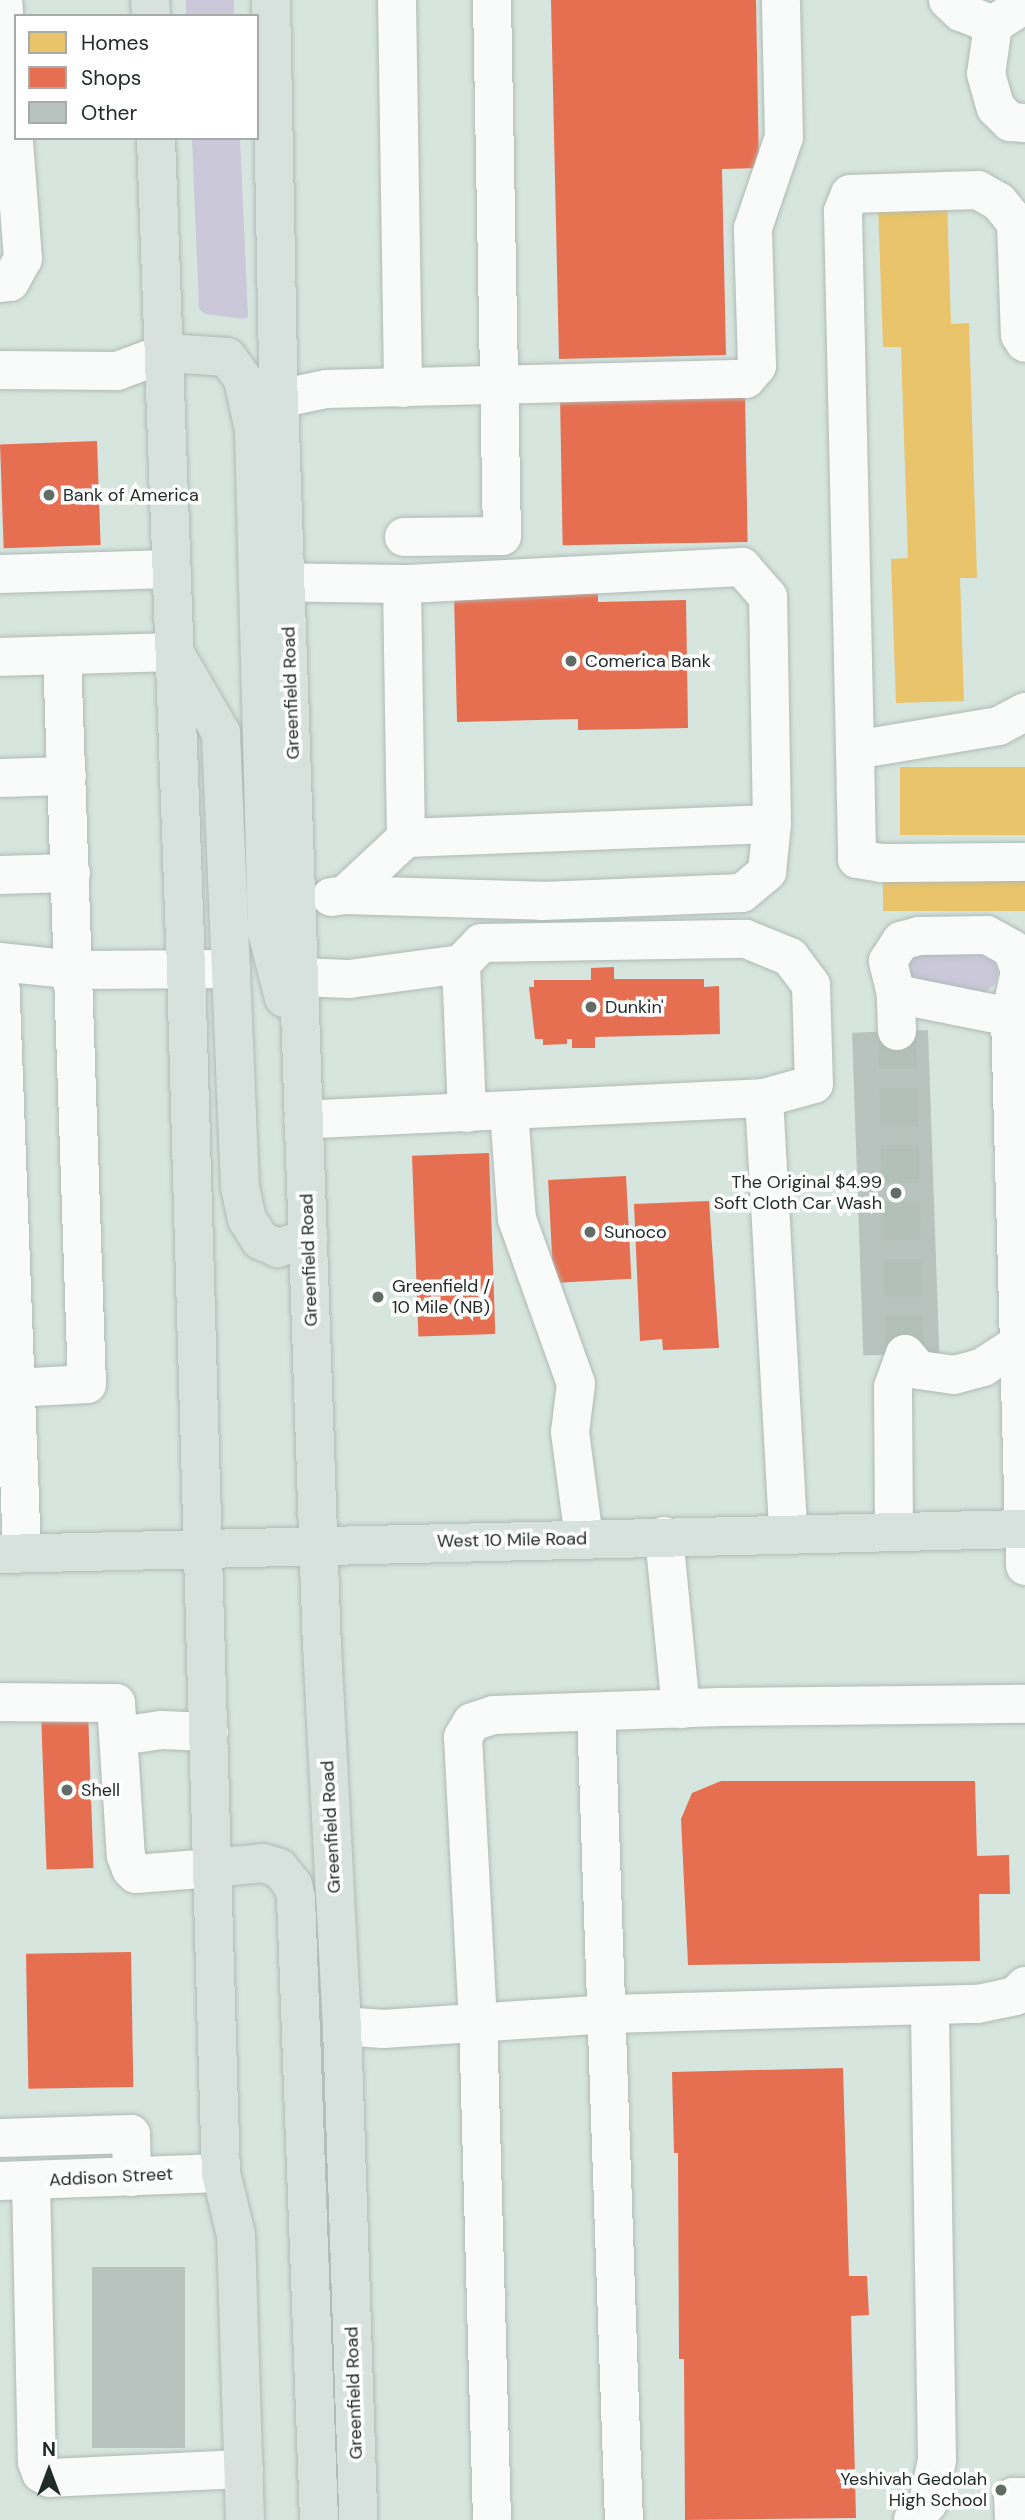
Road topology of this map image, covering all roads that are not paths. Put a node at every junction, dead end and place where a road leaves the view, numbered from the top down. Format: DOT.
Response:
graph roads {
  1 [pos="3,0"];
  2 [pos="271,0"];
  3 [pos="397,0"];
  4 [pos="492,0"];
  5 [pos="781,0"];
  6 [pos="948,0"];
  7 [pos="1025,4"];
  8 [pos="993,25"];
  9 [pos="1025,123"];
  10 [pos="156,140"];
  11 [pos="1021,224"];
  12 [pos="0,283"];
  13 [pos="1025,343"];
  14 [pos="166,353"];
  15 [pos="0,370"];
  16 [pos="500,385"];
  17 [pos="403,388"];
  18 [pos="279,399"];
  19 [pos="404,537"];
  20 [pos="171,569"];
  21 [pos="0,574"];
  22 [pos="273,583"];
  23 [pos="402,584"];
  24 [pos="174,652"];
  25 [pos="62,655"];
  26 [pos="0,657"];
  27 [pos="1025,712"];
  28 [pos="855,750"];
  29 [pos="67,776"];
  30 [pos="0,778"];
  31 [pos="772,824"];
  32 [pos="406,838"];
  33 [pos="1025,862"];
  34 [pos="71,873"];
  35 [pos="0,875"];
  36 [pos="345,895"];
  37 [pos="282,902"];
  38 [pos="0,962"];
  39 [pos="461,964"];
  40 [pos="186,968"];
  41 [pos="231,969"];
  42 [pos="75,970"];
  43 [pos="0,974"];
  44 [pos="299,976"];
  45 [pos="1010,1017"];
  46 [pos="302,1065"];
  47 [pos="764,1098"];
  48 [pos="509,1111"];
  49 [pos="467,1113"];
  50 [pos="304,1120"];
  51 [pos="308,1238"];
  52 [pos="1018,1344"];
  53 [pos="15,1388"];
  54 [pos="894,1532"];
  55 [pos="788,1534"];
  56 [pos="664,1536"];
  57 [pos="584,1538"];
  58 [pos="1025,1541"];
  59 [pos="318,1545"];
  60 [pos="201,1549"];
  61 [pos="11,1554"];
  62 [pos="0,1702"];
  63 [pos="1025,1704"];
  64 [pos="681,1709"];
  65 [pos="596,1712"];
  66 [pos="209,1732"];
  67 [pos="120,1736"];
  68 [pos="213,1868"];
  69 [pos="1025,1986"];
  70 [pos="930,2006"];
  71 [pos="610,2014"];
  72 [pos="478,2023"];
  73 [pos="342,2026"];
  74 [pos="0,2138"];
  75 [pos="221,2173"];
  76 [pos="132,2177"];
  77 [pos="15,2181"];
  78 [pos="244,2469"];
  79 [pos="1025,2497"];
  80 [pos="245,2520"];
  81 [pos="319,2520"];
  82 [pos="358,2520"];
  83 [pos="492,2520"];
  84 [pos="624,2520"];
  85 [pos="913,2520"];
  86 [pos="1014,2520"];
  1 -- 12 [label="street"];
  2 -- 18 [label="main road, Greenfield Road"];
  3 -- 17 [label="street"];
  4 -- 16 [label="street"];
  5 -- 16 [label="street"];
  6 -- 8 [label="street"];
  7 -- 8 [label="street"];
  8 -- 9 [label="street"];
  10 -- 14 [label="main road"];
  11 -- 13 [label="street"];
  11 -- 28 [label="street"];
  14 -- 15 [label="street"];
  14 -- 20 [label="main road"];
  14 -- 22 [label="main road"];
  16 -- 17 [label="street"];
  16 -- 19 [label="street"];
  17 -- 18 [label="street"];
  18 -- 22 [label="main road, Greenfield Road"];
  20 -- 21 [label="street"];
  20 -- 24 [label="main road"];
  22 -- 23 [label="street"];
  22 -- 37 [label="main road, Greenfield Road"];
  23 -- 31 [label="street"];
  23 -- 32 [label="street"];
  24 -- 25 [label="street"];
  24 -- 40 [label="main road"];
  24 -- 41 [label="main road"];
  25 -- 26 [label="street"];
  25 -- 29 [label="street"];
  27 -- 28 [label="street"];
  28 -- 33 [label="street"];
  29 -- 30 [label="street"];
  29 -- 34 [label="street"];
  31 -- 32 [label="street"];
  31 -- 36 [label="street"];
  32 -- 36 [label="street"];
  34 -- 35 [label="street"];
  34 -- 42 [label="street"];
  36 -- 37 [label="street"];
  37 -- 44 [label="main road, Greenfield Road"];
  37 -- 46 [label="main road"];
  38 -- 42 [label="street"];
  39 -- 44 [label="street"];
  39 -- 47 [label="street"];
  39 -- 49 [label="street"];
  40 -- 41 [label="street"];
  40 -- 42 [label="street"];
  40 -- 60 [label="main road"];
  41 -- 51 [label="main road"];
  42 -- 53 [label="street"];
  43 -- 53 [label="street"];
  44 -- 46 [label="main road, Greenfield Road"];
  45 -- 45 [label="street"];
  45 -- 52 [label="street"];
  46 -- 50 [label="main road, Greenfield Road"];
  47 -- 48 [label="street"];
  47 -- 55 [label="street"];
  48 -- 49 [label="street"];
  48 -- 57 [label="street"];
  49 -- 50 [label="street"];
  50 -- 51 [label="main road, Greenfield Road"];
  51 -- 59 [label="main road, Greenfield Road"];
  52 -- 54 [label="street"];
  52 -- 58 [label="street"];
  53 -- 61 [label="street"];
  54 -- 55 [label="main road, West 10 Mile Road"];
  54 -- 58 [label="main road, West 10 Mile Road"];
  55 -- 56 [label="main road, West 10 Mile Road"];
  56 -- 57 [label="main road, West 10 Mile Road"];
  56 -- 64 [label="street"];
  57 -- 59 [label="main road, West 10 Mile Road"];
  59 -- 60 [label="main road, West 10 Mile Road"];
  59 -- 73 [label="main road, Greenfield Road"];
  60 -- 61 [label="main road, West 10 Mile Road"];
  60 -- 66 [label="main road"];
  62 -- 67 [label="street"];
  63 -- 64 [label="street"];
  64 -- 65 [label="street"];
  65 -- 71 [label="street"];
  65 -- 72 [label="street"];
  66 -- 67 [label="street"];
  66 -- 68 [label="main road"];
  67 -- 68 [label="street"];
  68 -- 75 [label="main road"];
  68 -- 81 [label="main road"];
  69 -- 70 [label="street"];
  70 -- 71 [label="street"];
  70 -- 85 [label="street"];
  71 -- 72 [label="street"];
  71 -- 84 [label="street"];
  72 -- 73 [label="street"];
  72 -- 83 [label="street"];
  73 -- 82 [label="main road, Greenfield Road"];
  74 -- 76 [label="street"];
  75 -- 76 [label="street, Addison Street"];
  75 -- 78 [label="main road"];
  76 -- 77 [label="street, Addison Street"];
  77 -- 78 [label="street"];
  78 -- 80 [label="main road"];
  79 -- 86 [label="street"];
}
